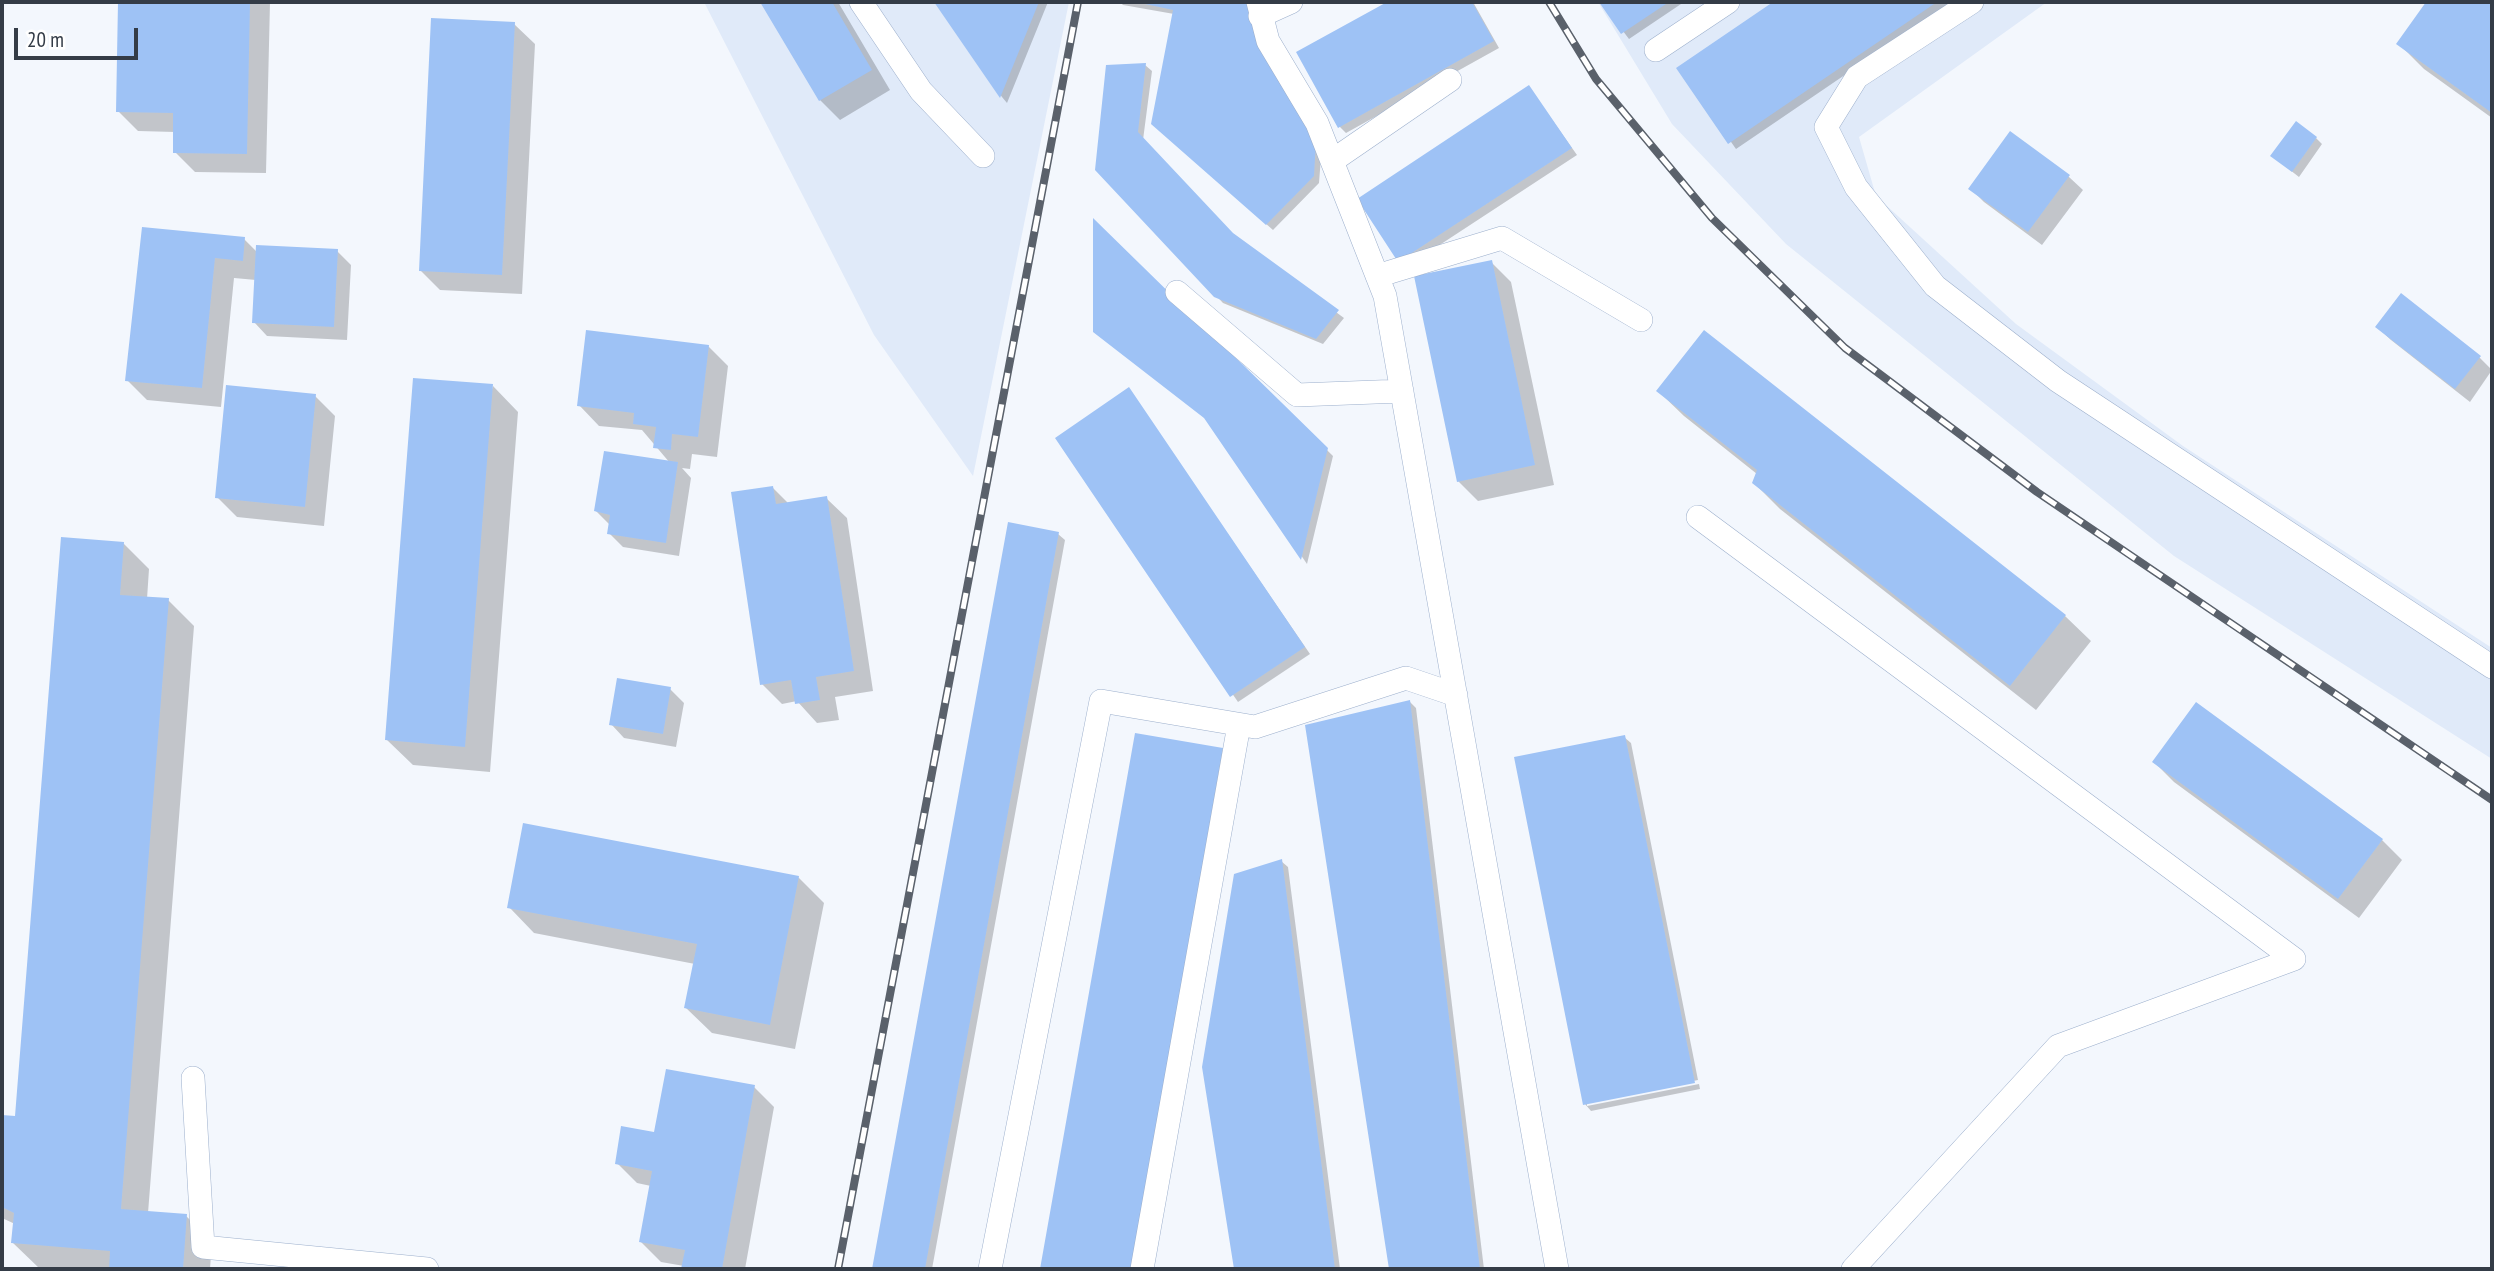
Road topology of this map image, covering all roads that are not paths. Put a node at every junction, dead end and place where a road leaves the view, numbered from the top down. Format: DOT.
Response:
graph roads {
  1 [pos="860,2"];
  2 [pos="1291,2"];
  3 [pos="1728,2"];
  4 [pos="1972,2"];
  5 [pos="1259,9"];
  6 [pos="1656,50"];
  7 [pos="1450,80"];
  8 [pos="983,156"];
  9 [pos="1332,161"];
  10 [pos="1377,276"];
  11 [pos="1177,292"];
  12 [pos="1641,320"];
  13 [pos="1402,391"];
  14 [pos="1698,517"];
  15 [pos="2492,667"];
  16 [pos="1456,695"];
  17 [pos="1239,724"];
  18 [pos="193,1078"];
  19 [pos="427,1269"];
  20 [pos="990,1269"];
  21 [pos="1142,1269"];
  22 [pos="1557,1269"];
  23 [pos="1853,1269"];
  1 -- 8 [label="lane"];
  2 -- 5 [label="lane"];
  3 -- 6 [label="lane"];
  4 -- 15 [label="lane"];
  5 -- 9 [label="lane"];
  7 -- 9 [label="lane"];
  9 -- 10 [label="lane"];
  10 -- 12 [label="lane"];
  10 -- 13 [label="lane"];
  11 -- 13 [label="lane"];
  13 -- 16 [label="lane"];
  14 -- 23 [label="lane"];
  16 -- 17 [label="lane"];
  16 -- 22 [label="lane"];
  17 -- 20 [label="lane"];
  17 -- 21 [label="lane"];
  18 -- 19 [label="lane"];
}
